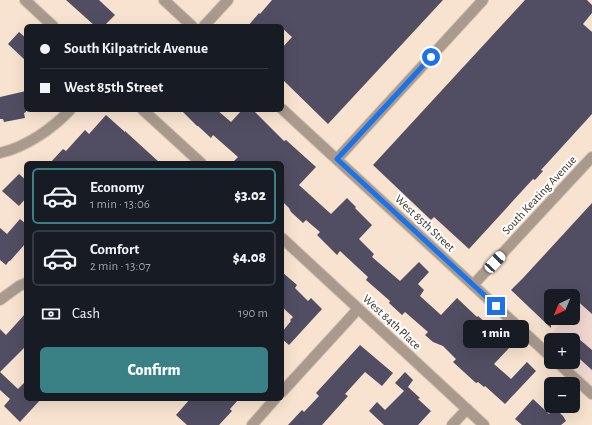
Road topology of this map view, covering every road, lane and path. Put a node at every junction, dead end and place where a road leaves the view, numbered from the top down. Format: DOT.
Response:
graph roads {
  1 [pos="25,0"];
  2 [pos="164,0"];
  3 [pos="228,0"];
  4 [pos="483,0"];
  5 [pos="51,24"];
  6 [pos="190,24"];
  7 [pos="206,24"];
  8 [pos="284,111"];
  9 [pos="68,112"];
  10 [pos="145,112"];
  11 [pos="0,153"];
  12 [pos="592,157"];
  13 [pos="337,159"];
  14 [pos="199,161"];
  15 [pos="284,240"];
  16 [pos="24,284"];
  17 [pos="474,285"];
  18 [pos="0,300"];
  19 [pos="358,309"];
  20 [pos="544,350"];
  21 [pos="565,369"];
  22 [pos="284,390"];
  23 [pos="592,394"];
  24 [pos="274,401"];
  25 [pos="467,409"];
  26 [pos="252,425"];
  27 [pos="452,425"];
  28 [pos="484,425"];
  1 -- 5 [label="street"];
  2 -- 6 [label="street"];
  3 -- 7 [label="street"];
  4 -- 13 [label="street"];
  8 -- 13 [label="street, West 85th Street"];
  9 -- 11 [label="street"];
  10 -- 14 [label="street"];
  12 -- 17 [label="street, South Keating Avenue"];
  13 -- 17 [label="street, West 85th Street"];
  15 -- 19 [label="street, West 84th Place"];
  16 -- 18 [label="street"];
  17 -- 20 [label="street, West 85th Street"];
  19 -- 22 [label="street"];
  19 -- 25 [label="street, West 84th Place"];
  21 -- 23 [label="street"];
  24 -- 26 [label="street"];
  25 -- 27 [label="street"];
  25 -- 28 [label="street, West 84th Place"];
}
